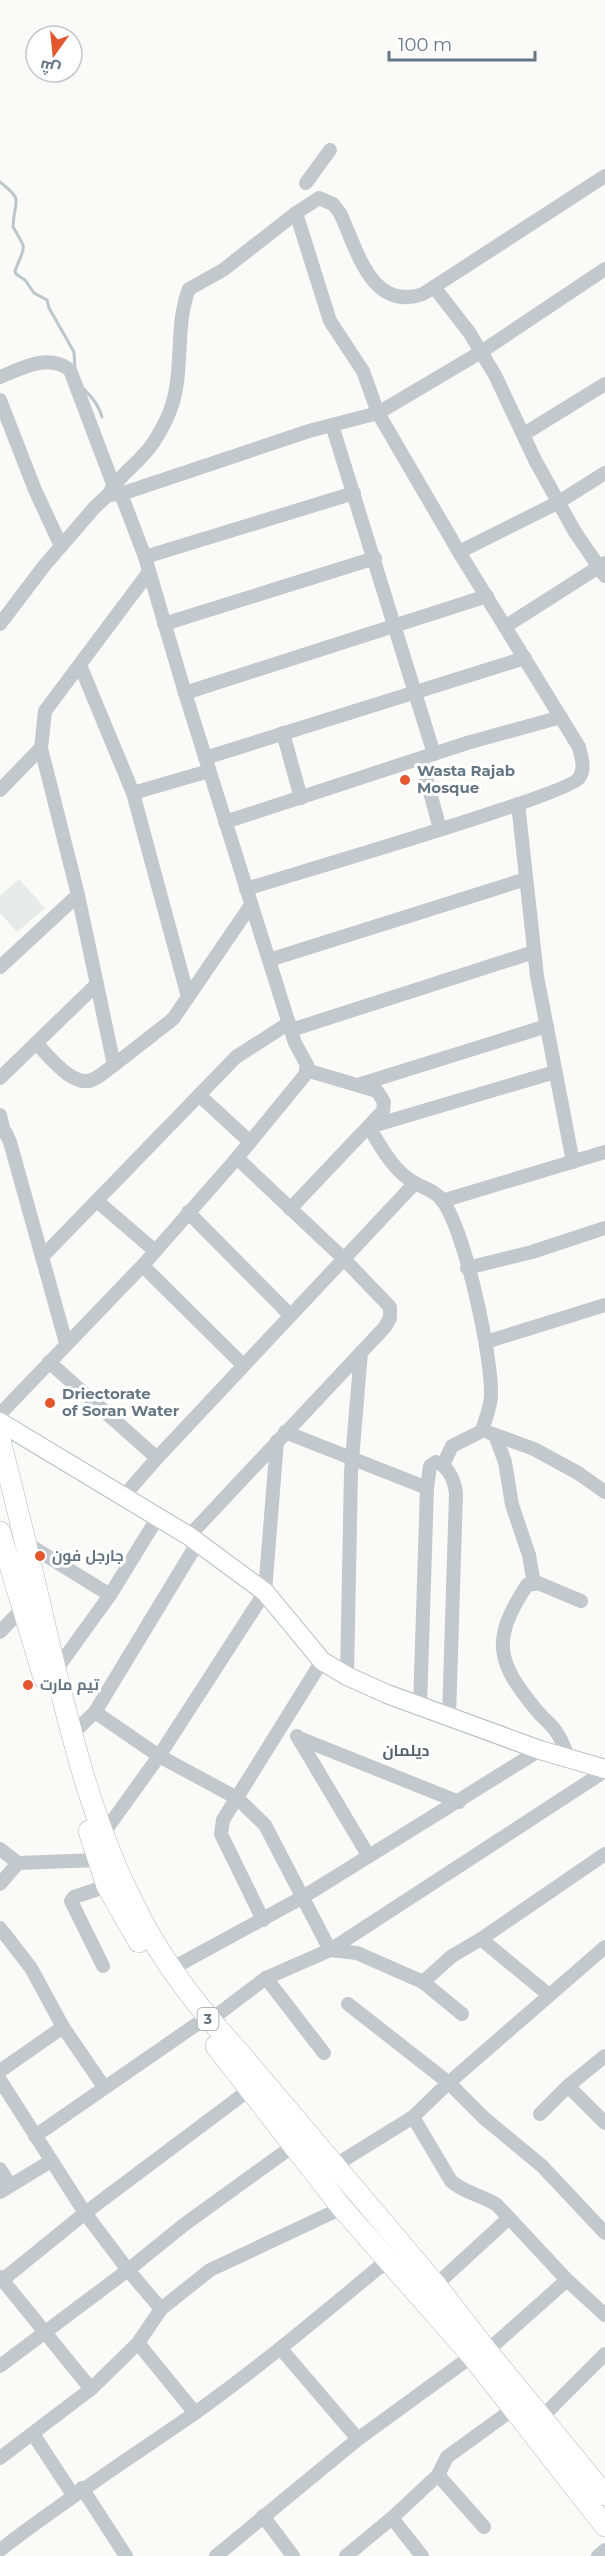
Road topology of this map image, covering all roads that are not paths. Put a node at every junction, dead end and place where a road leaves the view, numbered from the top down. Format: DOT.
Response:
graph roads {
  1 [pos="330,150"];
  2 [pos="605,176"];
  3 [pos="306,183"];
  4 [pos="296,213"];
  5 [pos="605,269"];
  6 [pos="434,287"];
  7 [pos="481,352"];
  8 [pos="0,377"];
  9 [pos="605,384"];
  10 [pos="0,400"];
  11 [pos="378,413"];
  12 [pos="332,425"];
  13 [pos="524,434"];
  14 [pos="605,473"];
  15 [pos="114,491"];
  16 [pos="354,493"];
  17 [pos="559,502"];
  18 [pos="61,546"];
  19 [pos="459,552"];
  20 [pos="145,557"];
  21 [pos="375,558"];
  22 [pos="603,568"];
  23 [pos="149,572"];
  24 [pos="487,596"];
  25 [pos="0,624"];
  26 [pos="164,624"];
  27 [pos="396,625"];
  28 [pos="506,626"];
  29 [pos="525,658"];
  30 [pos="80,665"];
  31 [pos="416,692"];
  32 [pos="185,693"];
  33 [pos="561,717"];
  34 [pos="283,733"];
  35 [pos="41,748"];
  36 [pos="428,756"];
  37 [pos="207,764"];
  38 [pos="0,790"];
  39 [pos="133,793"];
  40 [pos="301,798"];
  41 [pos="518,804"];
  42 [pos="225,822"];
  43 [pos="440,829"];
  44 [pos="526,879"];
  45 [pos="246,889"];
  46 [pos="78,896"];
  47 [pos="251,905"];
  48 [pos="534,952"];
  49 [pos="269,960"];
  50 [pos="0,966"];
  51 [pos="97,984"];
  52 [pos="188,997"];
  53 [pos="547,1026"];
  54 [pos="290,1027"];
  55 [pos="36,1043"];
  56 [pos="114,1065"];
  57 [pos="306,1070"];
  58 [pos="555,1072"];
  59 [pos="0,1078"];
  60 [pos="361,1084"];
  61 [pos="199,1095"];
  62 [pos="0,1115"];
  63 [pos="369,1127"];
  64 [pos="2,1132"];
  65 [pos="250,1142"];
  66 [pos="605,1152"];
  67 [pos="237,1158"];
  68 [pos="573,1162"];
  69 [pos="415,1184"];
  70 [pos="97,1201"];
  71 [pos="442,1201"];
  72 [pos="291,1209"];
  73 [pos="188,1212"];
  74 [pos="605,1228"];
  75 [pos="154,1250"];
  76 [pos="42,1257"];
  77 [pos="343,1258"];
  78 [pos="144,1264"];
  79 [pos="467,1268"];
  80 [pos="605,1305"];
  81 [pos="290,1315"];
  82 [pos="486,1342"];
  83 [pos="66,1343"];
  84 [pos="361,1352"];
  85 [pos="49,1362"];
  86 [pos="243,1365"];
  87 [pos="0,1414"];
  88 [pos="0,1422"];
  89 [pos="489,1433"];
  90 [pos="281,1437"];
  91 [pos="0,1440"];
  92 [pos="157,1458"];
  93 [pos="352,1460"];
  94 [pos="443,1465"];
  95 [pos="427,1488"];
  96 [pos="605,1492"];
  97 [pos="124,1496"];
  98 [pos="158,1517"];
  99 [pos="0,1532"];
  100 [pos="194,1539"];
  101 [pos="26,1543"];
  102 [pos="534,1584"];
  103 [pos="265,1592"];
  104 [pos="110,1595"];
  105 [pos="581,1601"];
  106 [pos="23,1608"];
  107 [pos="0,1632"];
  108 [pos="322,1661"];
  109 [pos="56,1670"];
  110 [pos="346,1676"];
  111 [pos="420,1707"];
  112 [pos="95,1712"];
  113 [pos="449,1716"];
  114 [pos="284,1725"];
  115 [pos="70,1736"];
  116 [pos="299,1738"];
  117 [pos="540,1750"];
  118 [pos="159,1756"];
  119 [pos="569,1758"];
  120 [pos="605,1770"];
  121 [pos="237,1798"];
  122 [pos="459,1802"];
  123 [pos="103,1834"];
  124 [pos="0,1849"];
  125 [pos="605,1854"];
  126 [pos="368,1855"];
  127 [pos="98,1860"];
  128 [pos="18,1863"];
  129 [pos="0,1884"];
  130 [pos="107,1886"];
  131 [pos="303,1897"];
  132 [pos="263,1920"];
  133 [pos="0,1928"];
  134 [pos="481,1939"];
  135 [pos="605,1947"];
  136 [pos="330,1950"];
  137 [pos="103,1966"];
  138 [pos="171,1970"];
  139 [pos="266,1978"];
  140 [pos="423,1982"];
  141 [pos="549,1995"];
  142 [pos="348,2004"];
  143 [pos="462,2014"];
  144 [pos="203,2022"];
  145 [pos="63,2027"];
  146 [pos="324,2053"];
  147 [pos="605,2056"];
  148 [pos="0,2071"];
  149 [pos="0,2080"];
  150 [pos="449,2083"];
  151 [pos="568,2086"];
  152 [pos="104,2087"];
  153 [pos="249,2090"];
  154 [pos="274,2107"];
  155 [pos="540,2114"];
  156 [pos="413,2117"];
  157 [pos="605,2123"];
  158 [pos="293,2135"];
  159 [pos="35,2136"];
  160 [pos="51,2161"];
  161 [pos="334,2166"];
  162 [pos="0,2169"];
  163 [pos="5,2189"];
  164 [pos="342,2208"];
  165 [pos="85,2213"];
  166 [pos="509,2218"];
  167 [pos="605,2233"];
  168 [pos="390,2263"];
  169 [pos="128,2270"];
  170 [pos="1,2280"];
  171 [pos="567,2280"];
  172 [pos="436,2285"];
  173 [pos="161,2310"];
  174 [pos="605,2315"];
  175 [pos="46,2333"];
  176 [pos="138,2343"];
  177 [pos="281,2349"];
  178 [pos="479,2354"];
  179 [pos="605,2354"];
  180 [pos="0,2366"];
  181 [pos="91,2389"];
  182 [pos="512,2410"];
  183 [pos="195,2412"];
  184 [pos="541,2418"];
  185 [pos="33,2434"];
  186 [pos="358,2439"];
  187 [pos="0,2458"];
  188 [pos="438,2475"];
  189 [pos="77,2492"];
  190 [pos="605,2495"];
  191 [pos="263,2516"];
  192 [pos="392,2518"];
  193 [pos="605,2526"];
  194 [pos="484,2527"];
  195 [pos="0,2549"];
  196 [pos="605,2550"];
  197 [pos="120,2554"];
  198 [pos="216,2556"];
  199 [pos="293,2556"];
  200 [pos="346,2556"];
  201 [pos="422,2556"];
  202 [pos="598,2556"];
  1 -- 3 [label="street"];
  2 -- 6 [label="street"];
  4 -- 6 [label="street"];
  4 -- 11 [label="street"];
  4 -- 15 [label="street"];
  5 -- 7 [label="street"];
  6 -- 7 [label="street"];
  7 -- 11 [label="street"];
  7 -- 13 [label="street"];
  8 -- 15 [label="street"];
  9 -- 13 [label="street"];
  10 -- 18 [label="street"];
  11 -- 12 [label="street"];
  11 -- 19 [label="street"];
  12 -- 15 [label="street"];
  12 -- 16 [label="street"];
  13 -- 17 [label="street"];
  14 -- 17 [label="street"];
  15 -- 18 [label="street"];
  15 -- 20 [label="street"];
  16 -- 20 [label="street"];
  16 -- 21 [label="street"];
  17 -- 19 [label="street"];
  17 -- 22 [label="street"];
  18 -- 25 [label="street"];
  19 -- 24 [label="street"];
  20 -- 23 [label="street"];
  21 -- 26 [label="street"];
  21 -- 27 [label="street"];
  22 -- 28 [label="street"];
  23 -- 26 [label="street"];
  23 -- 30 [label="street"];
  24 -- 27 [label="street"];
  24 -- 28 [label="street"];
  26 -- 32 [label="street"];
  27 -- 31 [label="street"];
  27 -- 32 [label="street"];
  28 -- 29 [label="street"];
  29 -- 31 [label="street"];
  29 -- 33 [label="street"];
  30 -- 35 [label="street"];
  30 -- 39 [label="street"];
  31 -- 34 [label="street"];
  31 -- 36 [label="street"];
  32 -- 37 [label="street"];
  33 -- 36 [label="street"];
  33 -- 41 [label="street"];
  34 -- 37 [label="street"];
  34 -- 40 [label="street"];
  35 -- 38 [label="street"];
  35 -- 46 [label="street"];
  36 -- 40 [label="street"];
  36 -- 43 [label="street"];
  37 -- 39 [label="street"];
  37 -- 42 [label="street"];
  39 -- 52 [label="street"];
  40 -- 42 [label="street"];
  41 -- 43 [label="street"];
  41 -- 44 [label="street"];
  42 -- 45 [label="street"];
  43 -- 45 [label="street"];
  44 -- 48 [label="street"];
  44 -- 49 [label="street"];
  45 -- 47 [label="street"];
  46 -- 50 [label="street"];
  46 -- 51 [label="street"];
  47 -- 49 [label="street"];
  47 -- 52 [label="street"];
  48 -- 53 [label="street"];
  48 -- 54 [label="street"];
  49 -- 54 [label="street"];
  51 -- 55 [label="street"];
  51 -- 56 [label="street"];
  52 -- 56 [label="street"];
  53 -- 58 [label="street"];
  53 -- 60 [label="street"];
  54 -- 57 [label="street"];
  54 -- 61 [label="street"];
  55 -- 56 [label="street"];
  55 -- 59 [label="street"];
  57 -- 60 [label="street"];
  57 -- 65 [label="street"];
  58 -- 63 [label="street"];
  58 -- 68 [label="street"];
  60 -- 63 [label="street"];
  61 -- 65 [label="street"];
  61 -- 70 [label="street"];
  62 -- 64 [label="street"];
  63 -- 69 [label="street"];
  63 -- 72 [label="street"];
  64 -- 76 [label="street"];
  65 -- 67 [label="street"];
  66 -- 68 [label="street"];
  67 -- 72 [label="street"];
  67 -- 73 [label="street"];
  68 -- 71 [label="street"];
  69 -- 71 [label="street"];
  69 -- 77 [label="street"];
  70 -- 75 [label="street"];
  70 -- 76 [label="street"];
  71 -- 79 [label="street"];
  72 -- 77 [label="street"];
  73 -- 75 [label="street"];
  73 -- 81 [label="street"];
  74 -- 79 [label="street"];
  75 -- 78 [label="street"];
  76 -- 83 [label="street"];
  77 -- 81 [label="street"];
  77 -- 84 [label="street"];
  78 -- 83 [label="street"];
  78 -- 86 [label="street"];
  79 -- 82 [label="street"];
  80 -- 82 [label="street"];
  81 -- 86 [label="street"];
  82 -- 89 [label="street"];
  83 -- 85 [label="street"];
  84 -- 90 [label="street"];
  84 -- 93 [label="street"];
  85 -- 87 [label="street"];
  85 -- 92 [label="street"];
  86 -- 92 [label="street"];
  88 -- 97 [label="main road"];
  89 -- 94 [label="street"];
  89 -- 96 [label="street"];
  89 -- 102 [label="street"];
  90 -- 93 [label="street"];
  90 -- 100 [label="street"];
  90 -- 103 [label="street"];
  91 -- 101 [label="highway, 3"];
  92 -- 97 [label="street"];
  93 -- 95 [label="street"];
  93 -- 110 [label="street"];
  94 -- 95 [label="street"];
  94 -- 113 [label="street"];
  95 -- 111 [label="street"];
  97 -- 98 [label="main road"];
  98 -- 100 [label="main road"];
  98 -- 104 [label="street"];
  99 -- 106 [label="highway, 3"];
  100 -- 103 [label="main road"];
  100 -- 112 [label="street"];
  101 -- 104 [label="street"];
  101 -- 109 [label="highway, 3"];
  102 -- 105 [label="street"];
  102 -- 119 [label="street"];
  103 -- 108 [label="main road"];
  103 -- 118 [label="street"];
  104 -- 109 [label="street"];
  106 -- 107 [label="street"];
  106 -- 127 [label="highway, 3"];
  108 -- 110 [label="main road"];
  108 -- 114 [label="street"];
  109 -- 115 [label="highway, 3"];
  110 -- 111 [label="main road"];
  111 -- 113 [label="main road"];
  112 -- 115 [label="street"];
  112 -- 118 [label="street"];
  113 -- 117 [label="main road"];
  114 -- 116 [label="street"];
  114 -- 121 [label="street"];
  115 -- 123 [label="highway, 3"];
  116 -- 122 [label="street"];
  116 -- 126 [label="street"];
  117 -- 119 [label="main road"];
  117 -- 122 [label="street"];
  118 -- 121 [label="street"];
  118 -- 123 [label="street"];
  119 -- 120 [label="main road"];
  120 -- 136 [label="street"];
  121 -- 131 [label="street"];
  121 -- 132 [label="street"];
  122 -- 126 [label="street"];
  123 -- 138 [label="highway, 3"];
  124 -- 128 [label="street"];
  125 -- 134 [label="street"];
  126 -- 131 [label="street"];
  127 -- 128 [label="street"];
  127 -- 130 [label="highway, 3"];
  128 -- 129 [label="street"];
  130 -- 137 [label="street"];
  130 -- 144 [label="highway, 3"];
  131 -- 132 [label="street"];
  131 -- 136 [label="street"];
  132 -- 138 [label="street"];
  133 -- 145 [label="street"];
  134 -- 140 [label="street"];
  134 -- 141 [label="street"];
  135 -- 141 [label="street"];
  136 -- 139 [label="street"];
  136 -- 140 [label="street"];
  138 -- 144 [label="highway, 3"];
  139 -- 144 [label="street"];
  139 -- 146 [label="street"];
  140 -- 143 [label="street"];
  141 -- 150 [label="street"];
  142 -- 150 [label="street"];
  144 -- 152 [label="street"];
  144 -- 153 [label="highway, 3"];
  144 -- 154 [label="highway, 3"];
  145 -- 148 [label="street"];
  145 -- 152 [label="street"];
  147 -- 151 [label="street"];
  149 -- 159 [label="street"];
  150 -- 156 [label="street"];
  150 -- 167 [label="street"];
  151 -- 155 [label="street"];
  151 -- 157 [label="street"];
  152 -- 159 [label="street"];
  153 -- 154 [label="highway, 3"];
  153 -- 165 [label="street"];
  154 -- 158 [label="highway, 3"];
  156 -- 161 [label="street"];
  156 -- 166 [label="street"];
  158 -- 161 [label="highway, 3"];
  158 -- 164 [label="highway, 3"];
  158 -- 169 [label="street"];
  159 -- 160 [label="street"];
  160 -- 163 [label="street"];
  160 -- 165 [label="street"];
  161 -- 172 [label="highway, 3"];
  162 -- 163 [label="street"];
  164 -- 168 [label="highway, 3"];
  164 -- 173 [label="street"];
  165 -- 169 [label="street"];
  165 -- 170 [label="street"];
  166 -- 171 [label="street"];
  166 -- 172 [label="street"];
  168 -- 177 [label="street"];
  168 -- 178 [label="highway, 3"];
  169 -- 173 [label="street"];
  169 -- 175 [label="street"];
  170 -- 175 [label="street"];
  171 -- 174 [label="street"];
  171 -- 178 [label="street"];
  172 -- 178 [label="highway, 3"];
  173 -- 176 [label="street"];
  175 -- 180 [label="street"];
  175 -- 181 [label="street"];
  176 -- 181 [label="street"];
  176 -- 183 [label="street"];
  177 -- 183 [label="street"];
  177 -- 186 [label="street"];
  178 -- 182 [label="highway, 3"];
  178 -- 184 [label="highway, 3"];
  178 -- 186 [label="street"];
  179 -- 184 [label="street"];
  181 -- 185 [label="street"];
  182 -- 188 [label="street"];
  182 -- 193 [label="highway, 3"];
  183 -- 189 [label="street"];
  184 -- 190 [label="highway, 3"];
  185 -- 187 [label="street"];
  185 -- 189 [label="street"];
  186 -- 191 [label="street"];
  188 -- 192 [label="street"];
  188 -- 194 [label="street"];
  189 -- 195 [label="street"];
  189 -- 197 [label="street"];
  191 -- 198 [label="street"];
  191 -- 199 [label="street"];
  192 -- 200 [label="street"];
  192 -- 201 [label="street"];
  196 -- 202 [label="street"];
}
